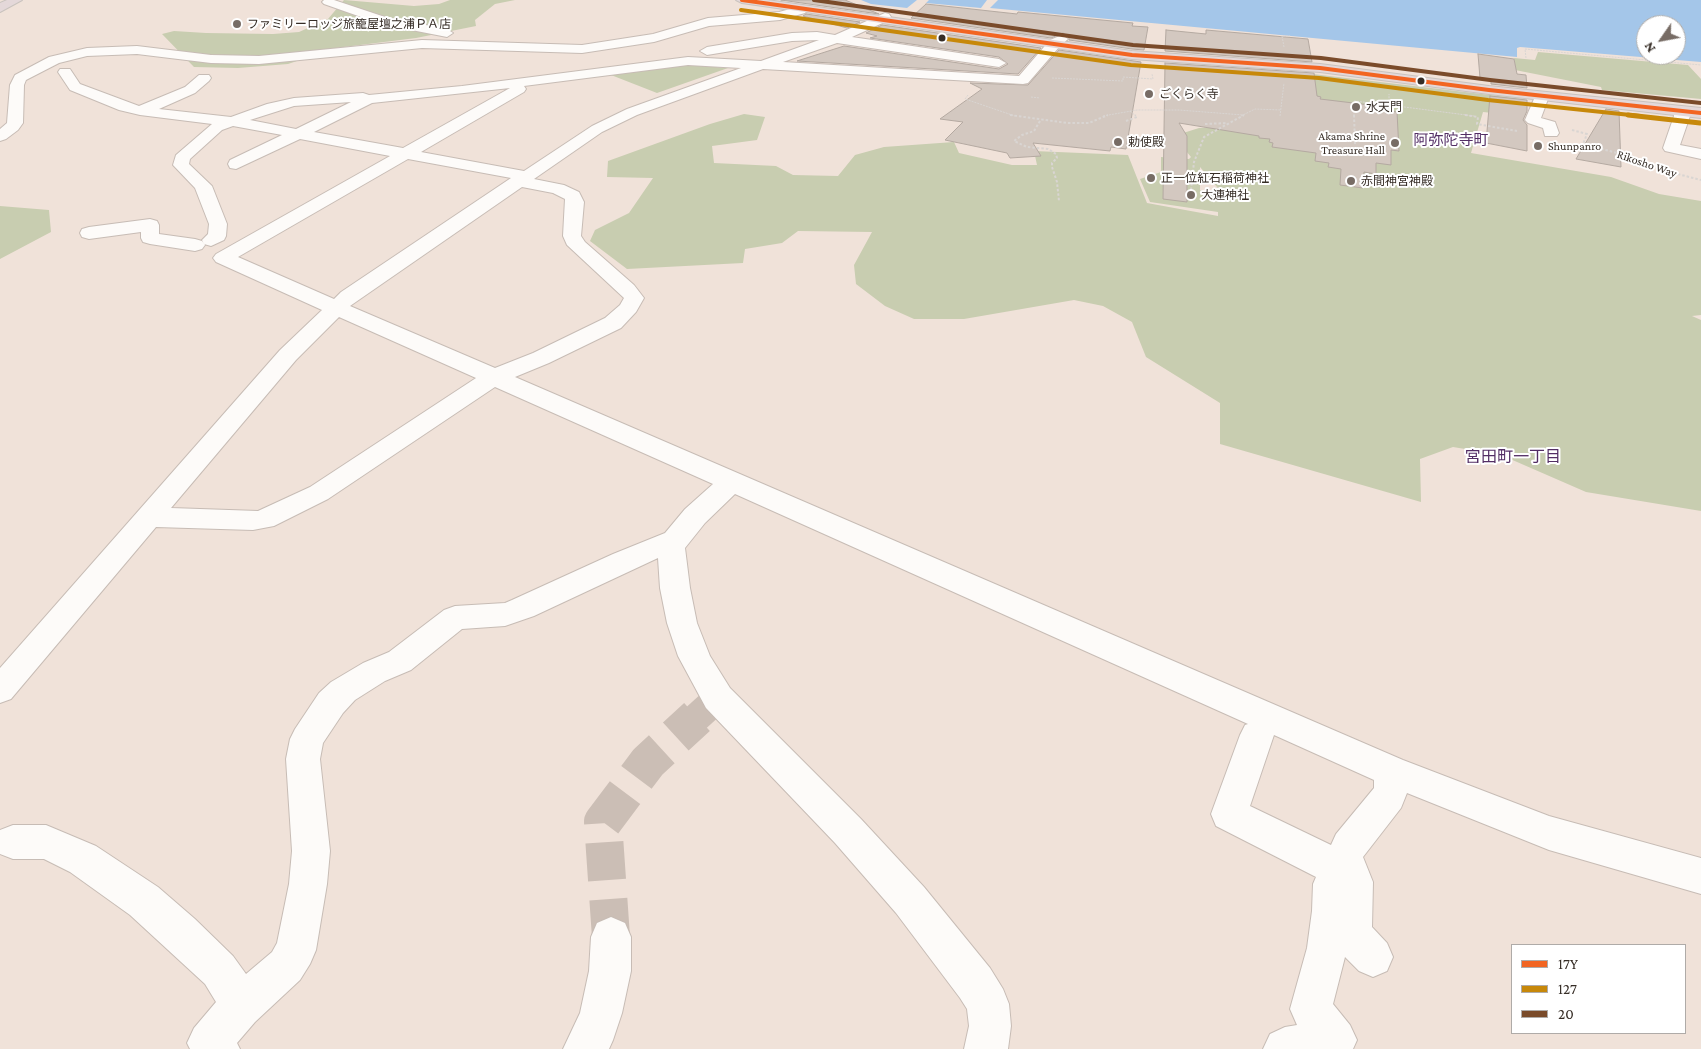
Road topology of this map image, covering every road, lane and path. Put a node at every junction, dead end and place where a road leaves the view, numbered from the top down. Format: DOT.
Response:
graph roads {
  1 [pos="16,0"];
  2 [pos="742,0"];
  3 [pos="771,0"];
  4 [pos="328,2"];
  5 [pos="0,8"];
  6 [pos="801,10"];
  7 [pos="786,15"];
  8 [pos="882,18"];
  9 [pos="1282,36"];
  10 [pos="1290,36"];
  11 [pos="801,37"];
  12 [pos="834,39"];
  13 [pos="1059,41"];
  14 [pos="543,49"];
  15 [pos="1526,58"];
  16 [pos="664,65"];
  17 [pos="760,65"];
  18 [pos="1701,65"];
  19 [pos="1152,70"];
  20 [pos="65,72"];
  21 [pos="1031,72"];
  22 [pos="204,78"];
  23 [pos="977,78"];
  24 [pos="528,82"];
  25 [pos="1389,89"];
  26 [pos="1284,91"];
  27 [pos="379,98"];
  28 [pos="1541,100"];
  29 [pos="1390,105"];
  30 [pos="17,107"];
  31 [pos="1701,107"];
  32 [pos="0,109"];
  33 [pos="1281,110"];
  34 [pos="140,111"];
  35 [pos="1130,111"];
  36 [pos="1680,111"];
  37 [pos="1701,113"];
  38 [pos="1243,115"];
  39 [pos="1280,117"];
  40 [pos="1040,121"];
  41 [pos="234,122"];
  42 [pos="1126,122"];
  43 [pos="1228,123"];
  44 [pos="1205,124"];
  45 [pos="1483,125"];
  46 [pos="1550,129"];
  47 [pos="296,134"];
  48 [pos="0,136"];
  49 [pos="1356,144"];
  50 [pos="404,154"];
  51 [pos="1701,154"];
  52 [pos="236,164"];
  53 [pos="522,179"];
  54 [pos="1701,180"];
  55 [pos="1191,190"];
  56 [pos="1059,201"];
  57 [pos="89,233"];
  58 [pos="237,243"];
  59 [pos="195,245"];
  60 [pos="335,308"];
  61 [pos="492,378"];
  62 [pos="732,482"];
  63 [pos="149,517"];
  64 [pos="675,540"];
  65 [pos="0,690"];
  66 [pos="1257,735"];
  67 [pos="1391,771"];
  68 [pos="13,842"];
  69 [pos="1351,872"];
  70 [pos="1701,876"];
  71 [pos="611,937"];
  72 [pos="1373,957"];
  73 [pos="240,1007"];
  74 [pos="218,1049"];
  75 [pos="585,1049"];
  76 [pos="986,1049"];
  77 [pos="1285,1049"];
  1 -- 5 [label="highway"];
  2 -- 6 [label="highway"];
  3 -- 8 [label="highway"];
  4 -- 14 [label="street"];
  6 -- 7 [label="street"];
  6 -- 8 [label="highway"];
  7 -- 11 [label="street"];
  7 -- 14 [label="street"];
  8 -- 12 [label="street"];
  8 -- 13 [label="highway"];
  9 -- 10 [label="path"];
  11 -- 12 [label="street"];
  11 -- 16 [label="street"];
  12 -- 17 [label="street"];
  12 -- 21 [label="street"];
  13 -- 21 [label="street"];
  13 -- 31 [label="highway"];
  13 -- 36 [label="highway"];
  14 -- 30 [label="street"];
  15 -- 18 [label="path"];
  16 -- 17 [label="street"];
  16 -- 24 [label="street"];
  17 -- 23 [label="street"];
  17 -- 53 [label="street"];
  19 -- 21 [label="path"];
  20 -- 34 [label="street"];
  21 -- 23 [label="street"];
  22 -- 34 [label="street"];
  23 -- 40 [label="path"];
  24 -- 27 [label="street"];
  24 -- 50 [label="street"];
  25 -- 29 [label="path"];
  26 -- 33 [label="path"];
  27 -- 41 [label="street"];
  27 -- 47 [label="street"];
  28 -- 46 [label="street"];
  29 -- 45 [label="path"];
  29 -- 49 [label="path"];
  30 -- 32 [label="street"];
  30 -- 48 [label="street"];
  33 -- 38 [label="path"];
  33 -- 39 [label="path"];
  34 -- 41 [label="street"];
  35 -- 38 [label="path"];
  35 -- 40 [label="path"];
  35 -- 42 [label="path"];
  36 -- 37 [label="highway"];
  36 -- 51 [label="street"];
  38 -- 43 [label="path"];
  40 -- 56 [label="path"];
  41 -- 47 [label="street"];
  41 -- 59 [label="street"];
  43 -- 44 [label="path"];
  43 -- 55 [label="path"];
  46 -- 54 [label="path, Rikosho Way"];
  47 -- 50 [label="street"];
  47 -- 52 [label="street"];
  50 -- 53 [label="street"];
  50 -- 60 [label="street"];
  53 -- 60 [label="street"];
  53 -- 61 [label="street"];
  57 -- 59 [label="street"];
  58 -- 59 [label="street"];
  60 -- 61 [label="street"];
  60 -- 63 [label="street"];
  61 -- 62 [label="street"];
  61 -- 63 [label="street"];
  62 -- 64 [label="street"];
  62 -- 67 [label="street"];
  63 -- 65 [label="street"];
  64 -- 73 [label="street"];
  64 -- 76 [label="street"];
  66 -- 69 [label="street"];
  67 -- 69 [label="street"];
  67 -- 70 [label="street"];
  68 -- 73 [label="street"];
  69 -- 72 [label="street"];
  69 -- 77 [label="street"];
  71 -- 75 [label="street"];
  73 -- 74 [label="street"];
}
